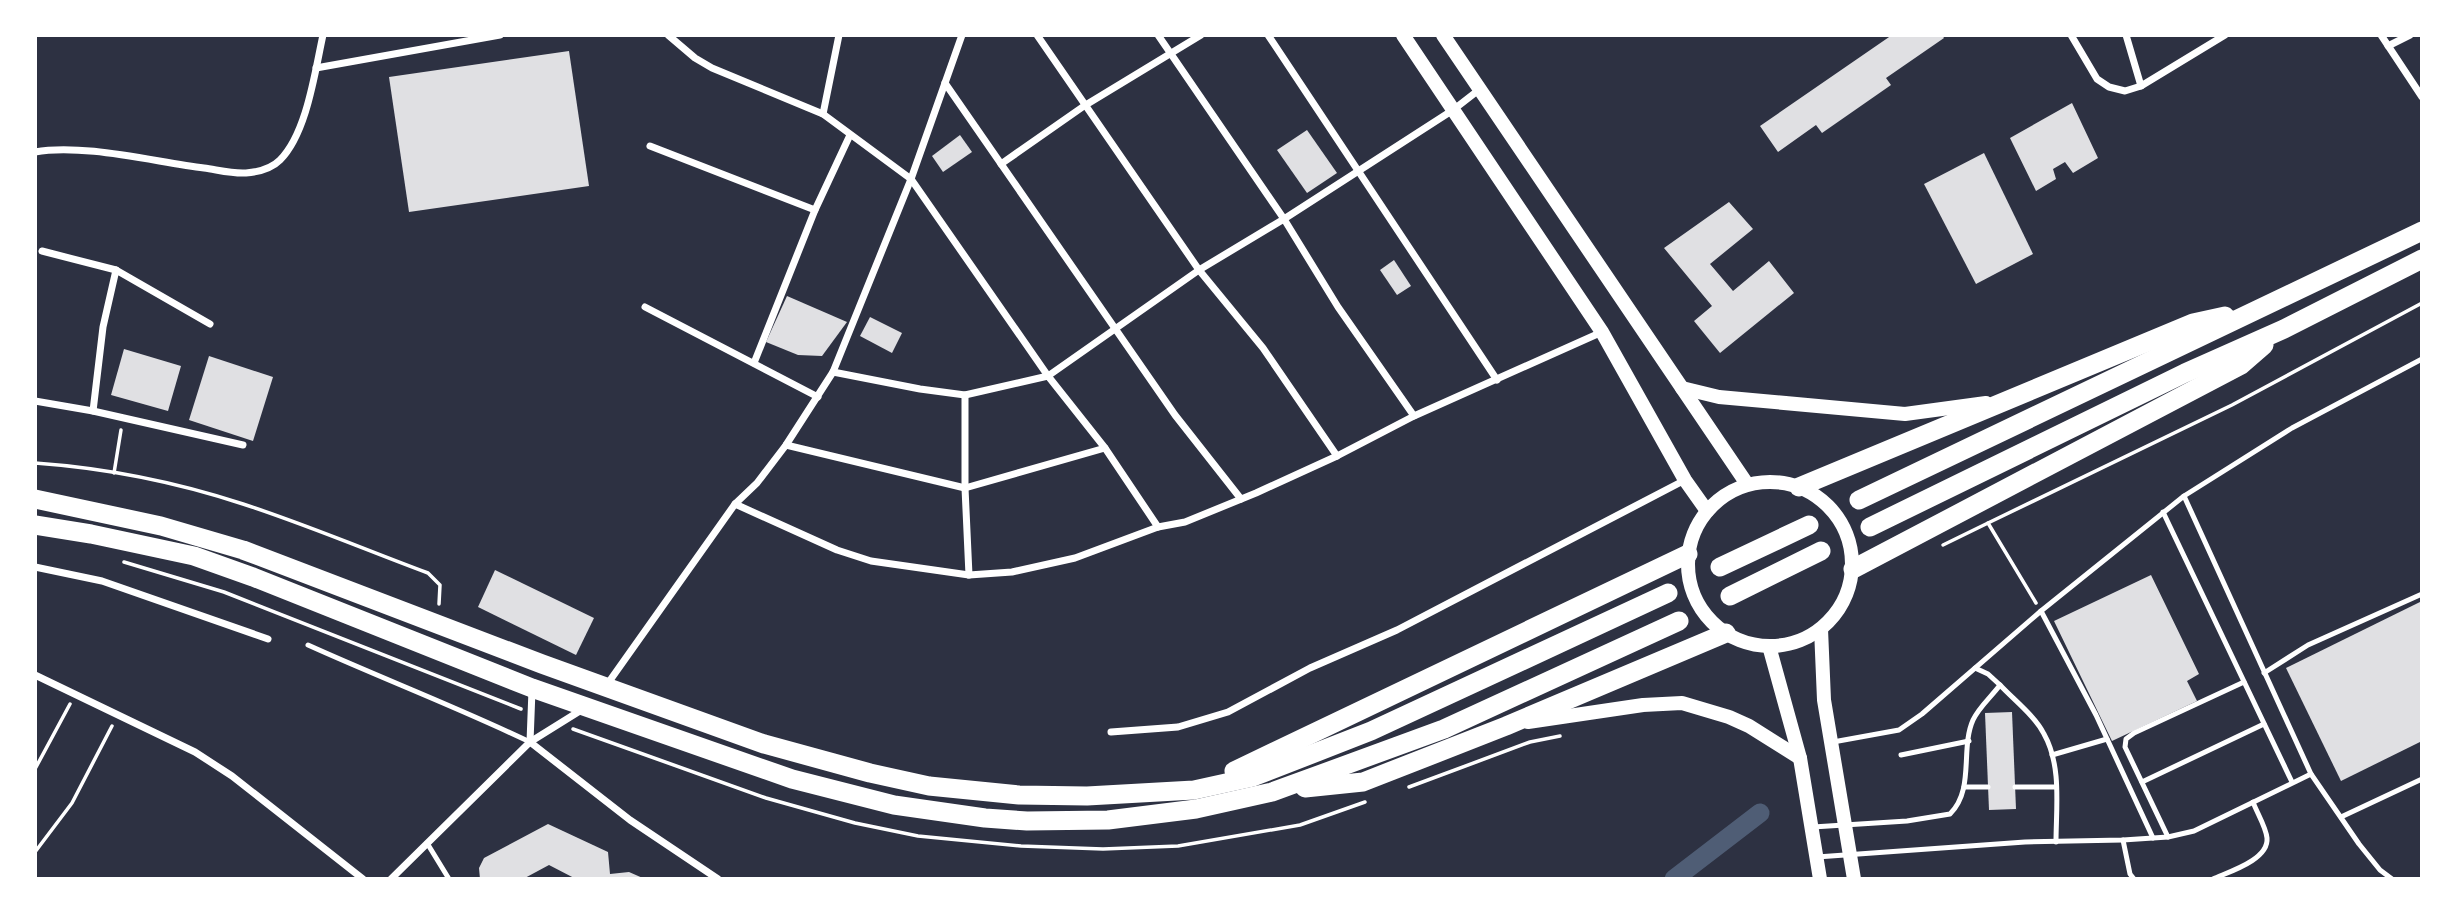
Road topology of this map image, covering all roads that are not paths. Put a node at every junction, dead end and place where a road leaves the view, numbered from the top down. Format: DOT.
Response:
graph roads {
  1 [pos="323,35"];
  2 [pos="500,35"];
  3 [pos="668,35"];
  4 [pos="839,35"];
  5 [pos="962,35"];
  6 [pos="1037,35"];
  7 [pos="1158,35"];
  8 [pos="1201,35"];
  9 [pos="1268,35"];
  10 [pos="1403,35"];
  11 [pos="1443,35"];
  12 [pos="2071,35"];
  13 [pos="2126,35"];
  14 [pos="2382,35"];
  15 [pos="2410,35"];
  16 [pos="2222,36"];
  17 [pos="2388,47"];
  18 [pos="1171,53"];
  19 [pos="316,68"];
  20 [pos="945,83"];
  21 [pos="2141,86"];
  22 [pos="1481,89"];
  23 [pos="2422,97"];
  24 [pos="1084,106"];
  25 [pos="1453,110"];
  26 [pos="822,114"];
  27 [pos="850,135"];
  28 [pos="650,146"];
  29 [pos="35,152"];
  30 [pos="1001,164"];
  31 [pos="1359,171"];
  32 [pos="912,179"];
  33 [pos="815,210"];
  34 [pos="1284,219"];
  35 [pos="2422,231"];
  36 [pos="42,251"];
  37 [pos="2422,259"];
  38 [pos="116,270"];
  39 [pos="1199,270"];
  40 [pos="645,307"];
  41 [pos="2257,309"];
  42 [pos="210,324"];
  43 [pos="2284,329"];
  44 [pos="1116,330"];
  45 [pos="1602,332"];
  46 [pos="2422,359"];
  47 [pos="754,363"];
  48 [pos="833,372"];
  49 [pos="1048,376"];
  50 [pos="1497,380"];
  51 [pos="1682,388"];
  52 [pos="965,395"];
  53 [pos="818,397"];
  54 [pos="35,401"];
  55 [pos="2007,401"];
  56 [pos="93,411"];
  57 [pos="1414,416"];
  58 [pos="243,444"];
  59 [pos="786,445"];
  60 [pos="1105,447"];
  61 [pos="1337,456"];
  62 [pos="1685,480"];
  63 [pos="1747,484"];
  64 [pos="1799,486"];
  65 [pos="965,488"];
  66 [pos="2184,496"];
  67 [pos="35,499"];
  68 [pos="1241,499"];
  69 [pos="1859,500"];
  70 [pos="735,504"];
  71 [pos="1707,511"];
  72 [pos="2163,512"];
  73 [pos="35,525"];
  74 [pos="1809,525"];
  75 [pos="1158,527"];
  76 [pos="1870,527"];
  77 [pos="1821,551"];
  78 [pos="1688,554"];
  79 [pos="35,567"];
  80 [pos="1720,567"];
  81 [pos="1853,569"];
  82 [pos="969,575"];
  83 [pos="1668,593"];
  84 [pos="2422,594"];
  85 [pos="1730,596"];
  86 [pos="2040,611"];
  87 [pos="1679,621"];
  88 [pos="1821,629"];
  89 [pos="1726,633"];
  90 [pos="268,639"];
  91 [pos="308,645"];
  92 [pos="1769,646"];
  93 [pos="1975,668"];
  94 [pos="2264,673"];
  95 [pos="35,675"];
  96 [pos="2244,682"];
  97 [pos="2000,685"];
  98 [pos="606,686"];
  99 [pos="532,688"];
  100 [pos="585,707"];
  101 [pos="2264,724"];
  102 [pos="1506,726"];
  103 [pos="1111,732"];
  104 [pos="2107,739"];
  105 [pos="1969,741"];
  106 [pos="530,742"];
  107 [pos="1830,743"];
  108 [pos="1901,755"];
  109 [pos="2052,755"];
  110 [pos="1800,758"];
  111 [pos="2311,774"];
  112 [pos="2422,779"];
  113 [pos="2142,782"];
  114 [pos="2292,782"];
  115 [pos="1964,787"];
  116 [pos="1988,787"];
  117 [pos="2015,787"];
  118 [pos="2056,787"];
  119 [pos="1194,790"];
  120 [pos="1272,792"];
  121 [pos="2253,802"];
  122 [pos="2340,817"];
  123 [pos="1846,824"];
  124 [pos="1813,827"];
  125 [pos="2168,837"];
  126 [pos="2153,838"];
  127 [pos="2123,841"];
  128 [pos="2056,842"];
  129 [pos="427,843"];
  130 [pos="1850,853"];
  131 [pos="1817,857"];
  132 [pos="363,879"];
  133 [pos="391,879"];
  134 [pos="449,879"];
  135 [pos="718,879"];
  136 [pos="1820,879"];
  137 [pos="1854,879"];
  138 [pos="2134,879"];
  139 [pos="2213,879"];
  140 [pos="2392,879"];
  1 -- 19 [label="street"];
  2 -- 19 [label="street"];
  3 -- 26 [label="street"];
  4 -- 26 [label="street"];
  5 -- 20 [label="street"];
  6 -- 24 [label="street"];
  7 -- 18 [label="street"];
  8 -- 18 [label="street"];
  9 -- 31 [label="street"];
  10 -- 25 [label="main road"];
  11 -- 22 [label="main road"];
  12 -- 21 [label="street"];
  13 -- 21 [label="street"];
  14 -- 17 [label="street"];
  15 -- 17 [label="street"];
  16 -- 21 [label="street"];
  17 -- 23 [label="street"];
  18 -- 24 [label="street"];
  18 -- 34 [label="street"];
  19 -- 29 [label="street"];
  20 -- 30 [label="street"];
  20 -- 32 [label="street"];
  22 -- 25 [label="street"];
  22 -- 51 [label="main road"];
  24 -- 30 [label="street"];
  24 -- 39 [label="street"];
  25 -- 31 [label="street"];
  25 -- 45 [label="main road"];
  26 -- 27 [label="street"];
  27 -- 32 [label="street"];
  27 -- 33 [label="street"];
  28 -- 33 [label="street"];
  30 -- 44 [label="street"];
  31 -- 34 [label="street"];
  31 -- 50 [label="street"];
  32 -- 48 [label="street"];
  32 -- 49 [label="street"];
  33 -- 47 [label="street"];
  34 -- 39 [label="street"];
  34 -- 57 [label="street"];
  35 -- 41 [label="highway"];
  36 -- 38 [label="street"];
  37 -- 43 [label="highway"];
  38 -- 42 [label="street"];
  38 -- 56 [label="street"];
  39 -- 44 [label="street"];
  39 -- 61 [label="street"];
  40 -- 47 [label="street"];
  41 -- 55 [label="highway"];
  41 -- 69 [label="highway"];
  43 -- 76 [label="highway"];
  43 -- 81 [label="highway"];
  44 -- 49 [label="street"];
  44 -- 68 [label="street"];
  45 -- 50 [label="street"];
  45 -- 62 [label="main road"];
  46 -- 66 [label="lane"];
  47 -- 53 [label="street"];
  48 -- 52 [label="street"];
  48 -- 53 [label="street"];
  49 -- 52 [label="street"];
  49 -- 60 [label="street"];
  50 -- 57 [label="street"];
  51 -- 55 [label="main road"];
  51 -- 63 [label="main road"];
  52 -- 65 [label="street"];
  53 -- 59 [label="street"];
  54 -- 56 [label="street"];
  55 -- 64 [label="highway"];
  56 -- 58 [label="street"];
  57 -- 61 [label="street"];
  59 -- 65 [label="street"];
  59 -- 70 [label="street"];
  60 -- 65 [label="street"];
  60 -- 75 [label="street"];
  61 -- 68 [label="street"];
  62 -- 71 [label="main road"];
  62 -- 103 [label="street"];
  63 -- 64 [label="main road"];
  63 -- 71 [label="main road"];
  64 -- 81 [label="main road"];
  65 -- 82 [label="street"];
  66 -- 72 [label="lane"];
  66 -- 94 [label="lane"];
  67 -- 98 [label="highway"];
  68 -- 75 [label="street"];
  70 -- 82 [label="street"];
  70 -- 98 [label="street"];
  71 -- 78 [label="main road"];
  72 -- 86 [label="lane"];
  72 -- 96 [label="lane"];
  73 -- 99 [label="highway"];
  74 -- 80 [label="highway"];
  75 -- 82 [label="street"];
  77 -- 85 [label="highway"];
  78 -- 89 [label="main road"];
  78 -- 119 [label="highway"];
  79 -- 90 [label="street"];
  81 -- 88 [label="main road"];
  83 -- 119 [label="highway"];
  84 -- 94 [label="lane"];
  86 -- 93 [label="lane"];
  86 -- 104 [label="lane"];
  87 -- 120 [label="highway"];
  88 -- 92 [label="main road"];
  88 -- 107 [label="main road"];
  89 -- 92 [label="main road"];
  89 -- 102 [label="highway"];
  91 -- 106 [label="lane"];
  92 -- 110 [label="main road"];
  93 -- 97 [label="lane"];
  93 -- 107 [label="lane"];
  94 -- 111 [label="lane"];
  95 -- 132 [label="street"];
  96 -- 101 [label="lane"];
  96 -- 113 [label="lane"];
  97 -- 105 [label="lane"];
  97 -- 109 [label="lane"];
  98 -- 119 [label="highway"];
  99 -- 100 [label="highway"];
  99 -- 106 [label="street"];
  100 -- 106 [label="street"];
  100 -- 120 [label="highway"];
  101 -- 113 [label="lane"];
  101 -- 114 [label="lane"];
  102 -- 110 [label="main road"];
  102 -- 120 [label="highway"];
  104 -- 109 [label="lane"];
  104 -- 126 [label="lane"];
  105 -- 108 [label="lane"];
  105 -- 115 [label="lane"];
  106 -- 129 [label="street"];
  106 -- 135 [label="street"];
  107 -- 123 [label="main road"];
  109 -- 118 [label="lane"];
  110 -- 124 [label="main road"];
  111 -- 114 [label="lane"];
  111 -- 122 [label="lane"];
  112 -- 122 [label="lane"];
  113 -- 125 [label="lane"];
  114 -- 121 [label="lane"];
  115 -- 116 [label="lane"];
  115 -- 123 [label="lane"];
  117 -- 118 [label="lane"];
  118 -- 128 [label="lane"];
  121 -- 125 [label="lane"];
  121 -- 139 [label="lane"];
  122 -- 140 [label="lane"];
  123 -- 124 [label="lane"];
  123 -- 130 [label="main road"];
  124 -- 131 [label="main road"];
  125 -- 126 [label="lane"];
  126 -- 127 [label="lane"];
  127 -- 128 [label="lane"];
  127 -- 138 [label="lane"];
  128 -- 130 [label="lane"];
  129 -- 133 [label="street"];
  129 -- 134 [label="lane"];
  130 -- 131 [label="lane"];
  130 -- 137 [label="main road"];
  131 -- 136 [label="main road"];
}
